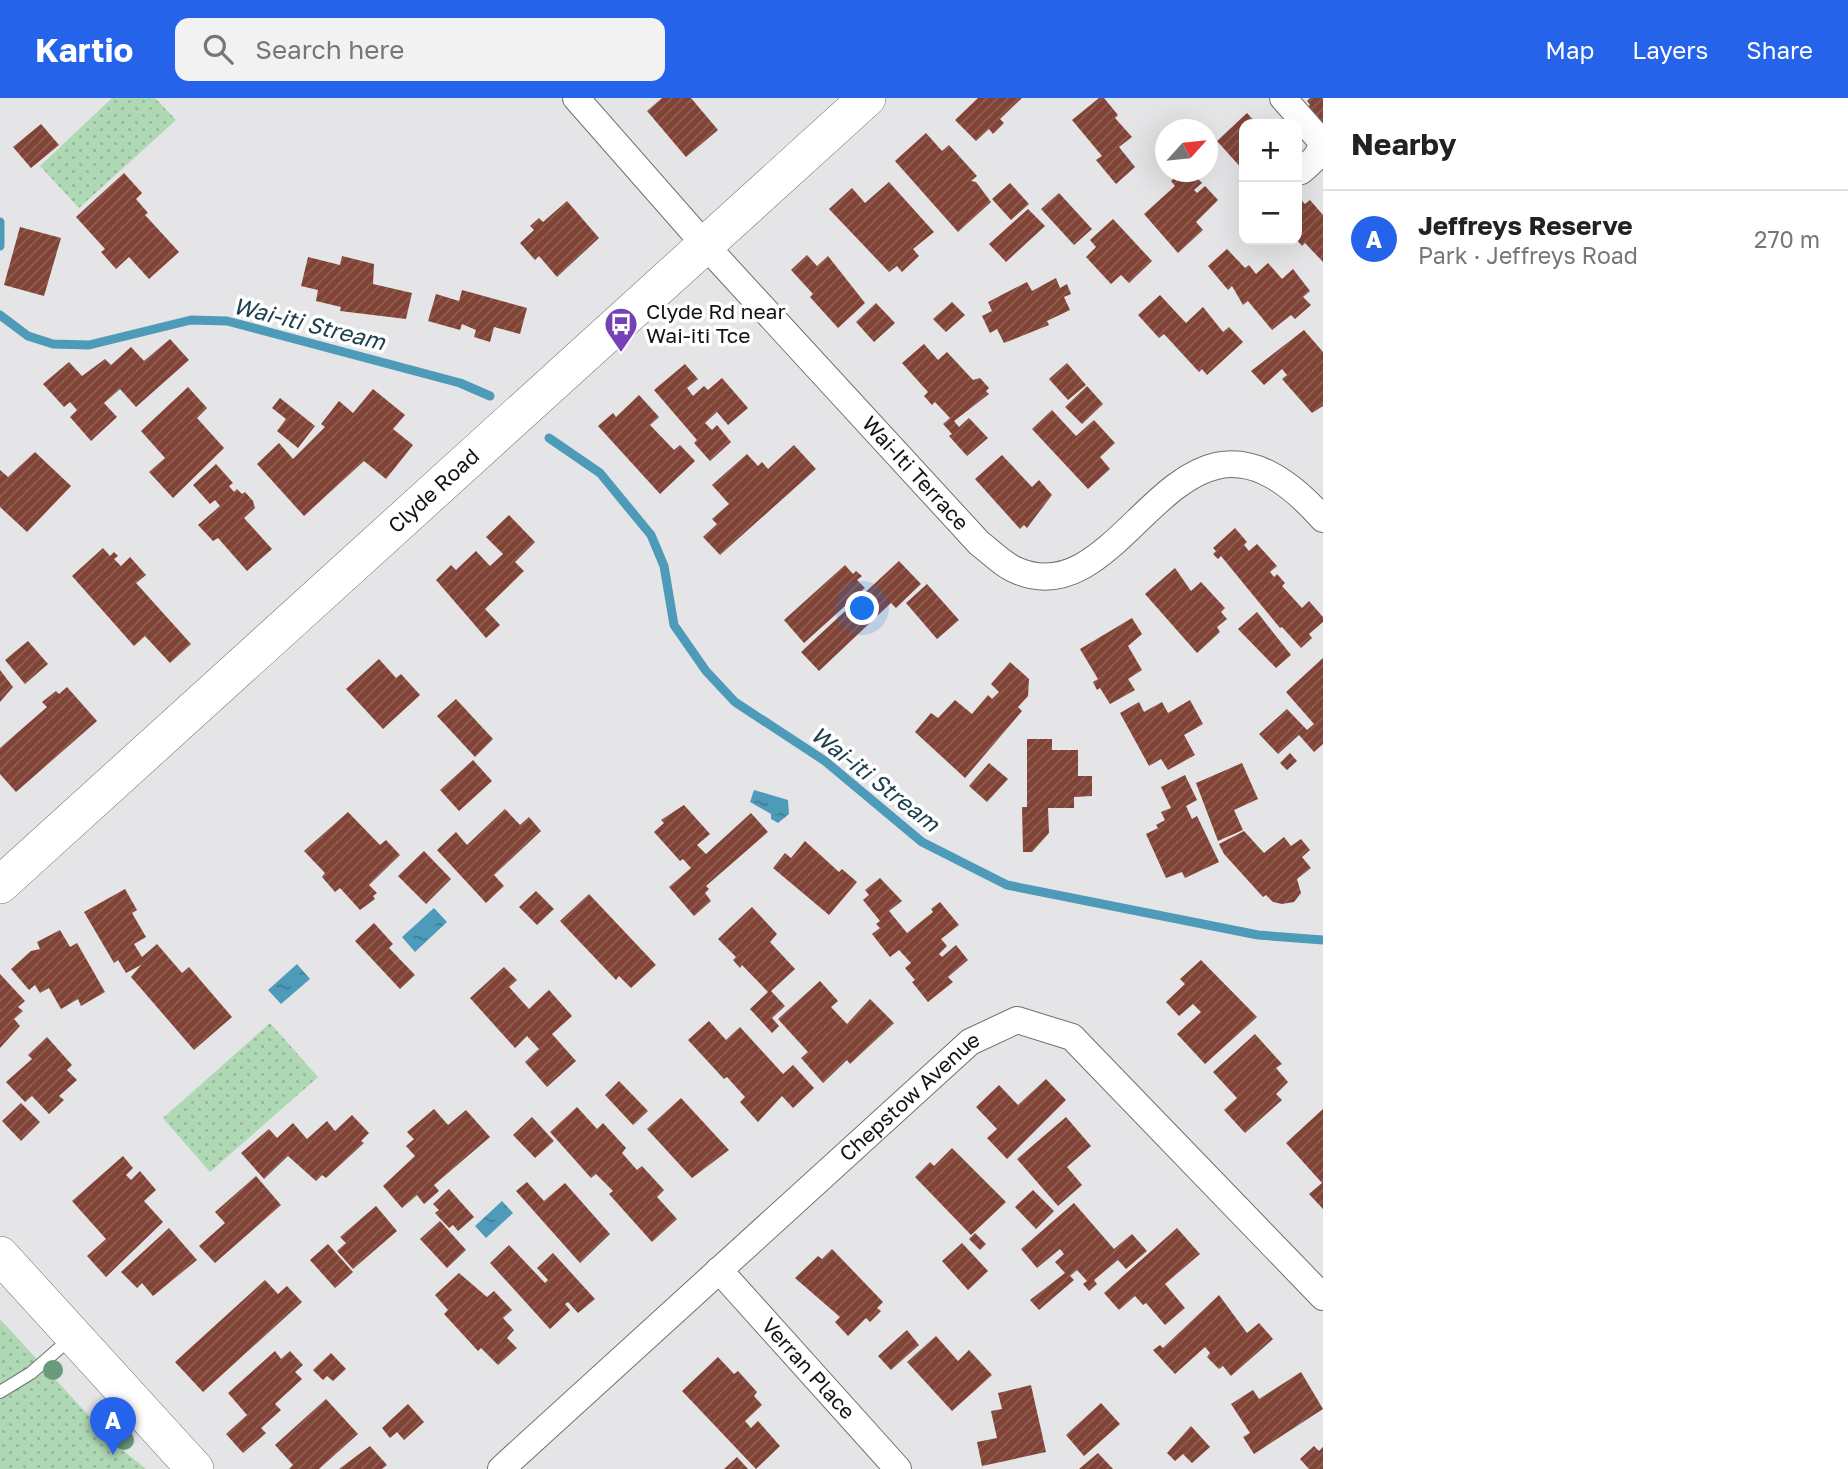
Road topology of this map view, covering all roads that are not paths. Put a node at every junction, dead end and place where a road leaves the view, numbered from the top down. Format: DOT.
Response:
graph roads {
  1 [pos="576,98"];
  2 [pos="867,98"];
  3 [pos="1283,98"];
  4 [pos="1302,119"];
  5 [pos="1302,120"];
  6 [pos="1302,170"];
  7 [pos="706,246"];
  8 [pos="1323,519"];
  9 [pos="0,885"];
  10 [pos="0,1255"];
  11 [pos="719,1270"];
  12 [pos="1323,1297"];
  13 [pos="74,1335"];
  14 [pos="0,1392"];
  15 [pos="195,1469"];
  16 [pos="501,1469"];
  17 [pos="898,1469"];
  1 -- 7 [label="street, Wai-Iti Terrace"];
  2 -- 7 [label="street, Clyde Road"];
  3 -- 4 [label="street"];
  5 -- 6 [label="street"];
  7 -- 8 [label="street, Wai-Iti Terrace"];
  7 -- 9 [label="street, Clyde Road"];
  10 -- 13 [label="street"];
  11 -- 12 [label="street, Chepstow Avenue"];
  11 -- 16 [label="street, Chepstow Avenue"];
  11 -- 17 [label="street, Verran Place"];
  13 -- 14 [label="lane"];
  13 -- 15 [label="street"];
}
